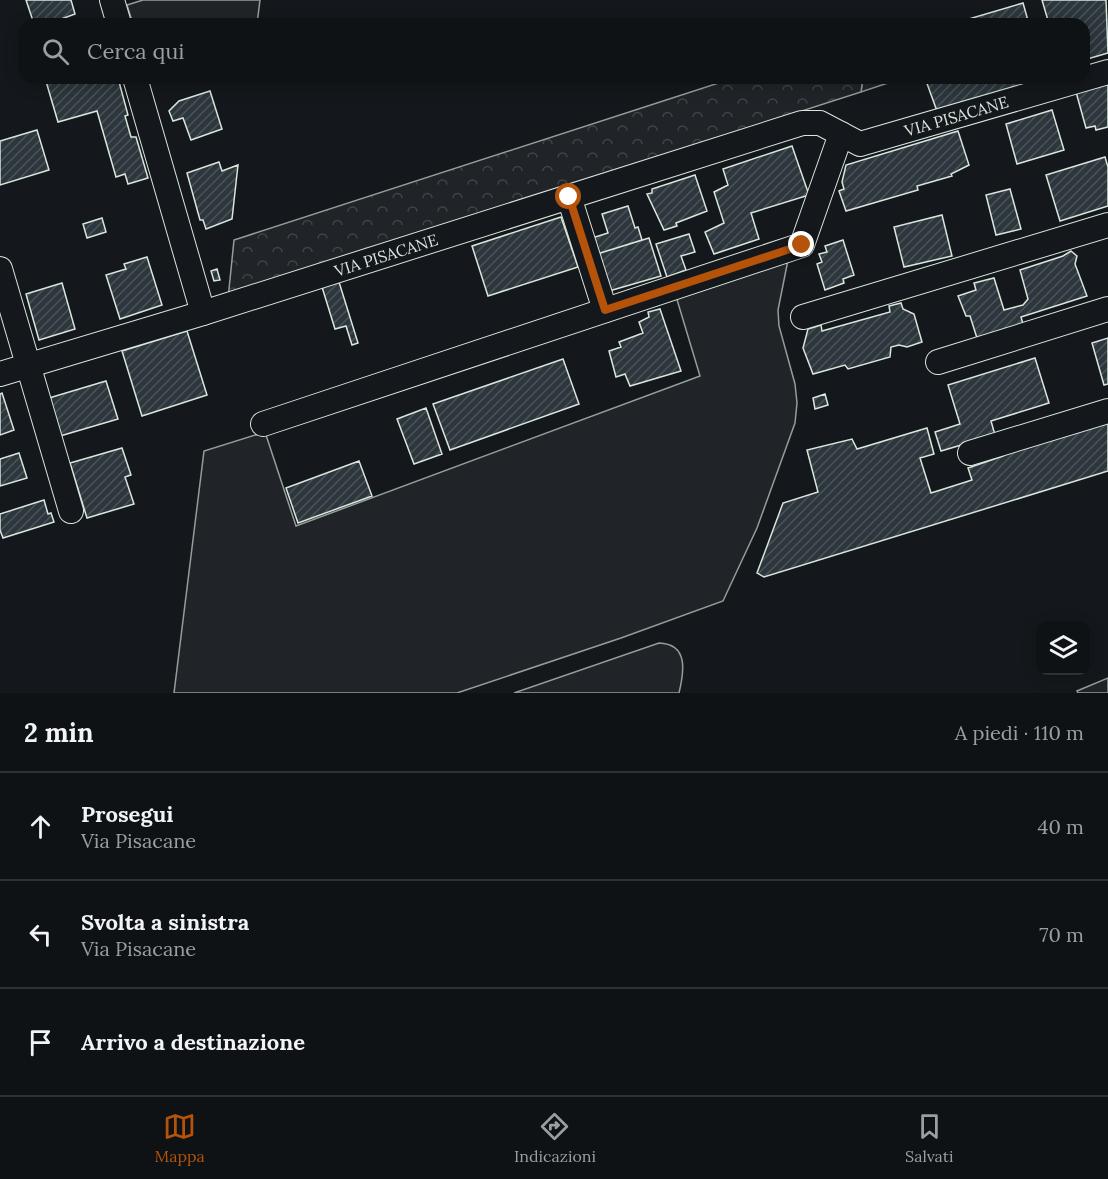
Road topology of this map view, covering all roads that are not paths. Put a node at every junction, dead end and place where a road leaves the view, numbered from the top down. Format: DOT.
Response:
graph roads {
  1 [pos="112,0"];
  2 [pos="117,18"];
  3 [pos="1108,72"];
  4 [pos="1090,77"];
  5 [pos="137,84"];
  6 [pos="1067,84"];
  7 [pos="841,134"];
  8 [pos="569,197"];
  9 [pos="1108,225"];
  10 [pos="0,269"];
  11 [pos="1108,309"];
  12 [pos="605,310"];
  13 [pos="203,313"];
  14 [pos="803,317"];
  15 [pos="938,362"];
  16 [pos="29,366"];
  17 [pos="0,374"];
  18 [pos="1108,411"];
  19 [pos="262,424"];
  20 [pos="970,453"];
  21 [pos="71,511"];
  1 -- 2 [label="street"];
  3 -- 4 [label="street, VIA PISACANE"];
  5 -- 13 [label="street"];
  6 -- 7 [label="street, VIA PISACANE"];
  7 -- 8 [label="street, VIA PISACANE"];
  7 -- 12 [label="street"];
  8 -- 12 [label="street"];
  8 -- 13 [label="street, VIA PISACANE"];
  9 -- 14 [label="street"];
  10 -- 16 [label="street"];
  11 -- 15 [label="street"];
  12 -- 19 [label="street"];
  13 -- 16 [label="street, VIA PISACANE"];
  16 -- 17 [label="street, VIA PISACANE"];
  16 -- 21 [label="street"];
  18 -- 20 [label="street"];
}
